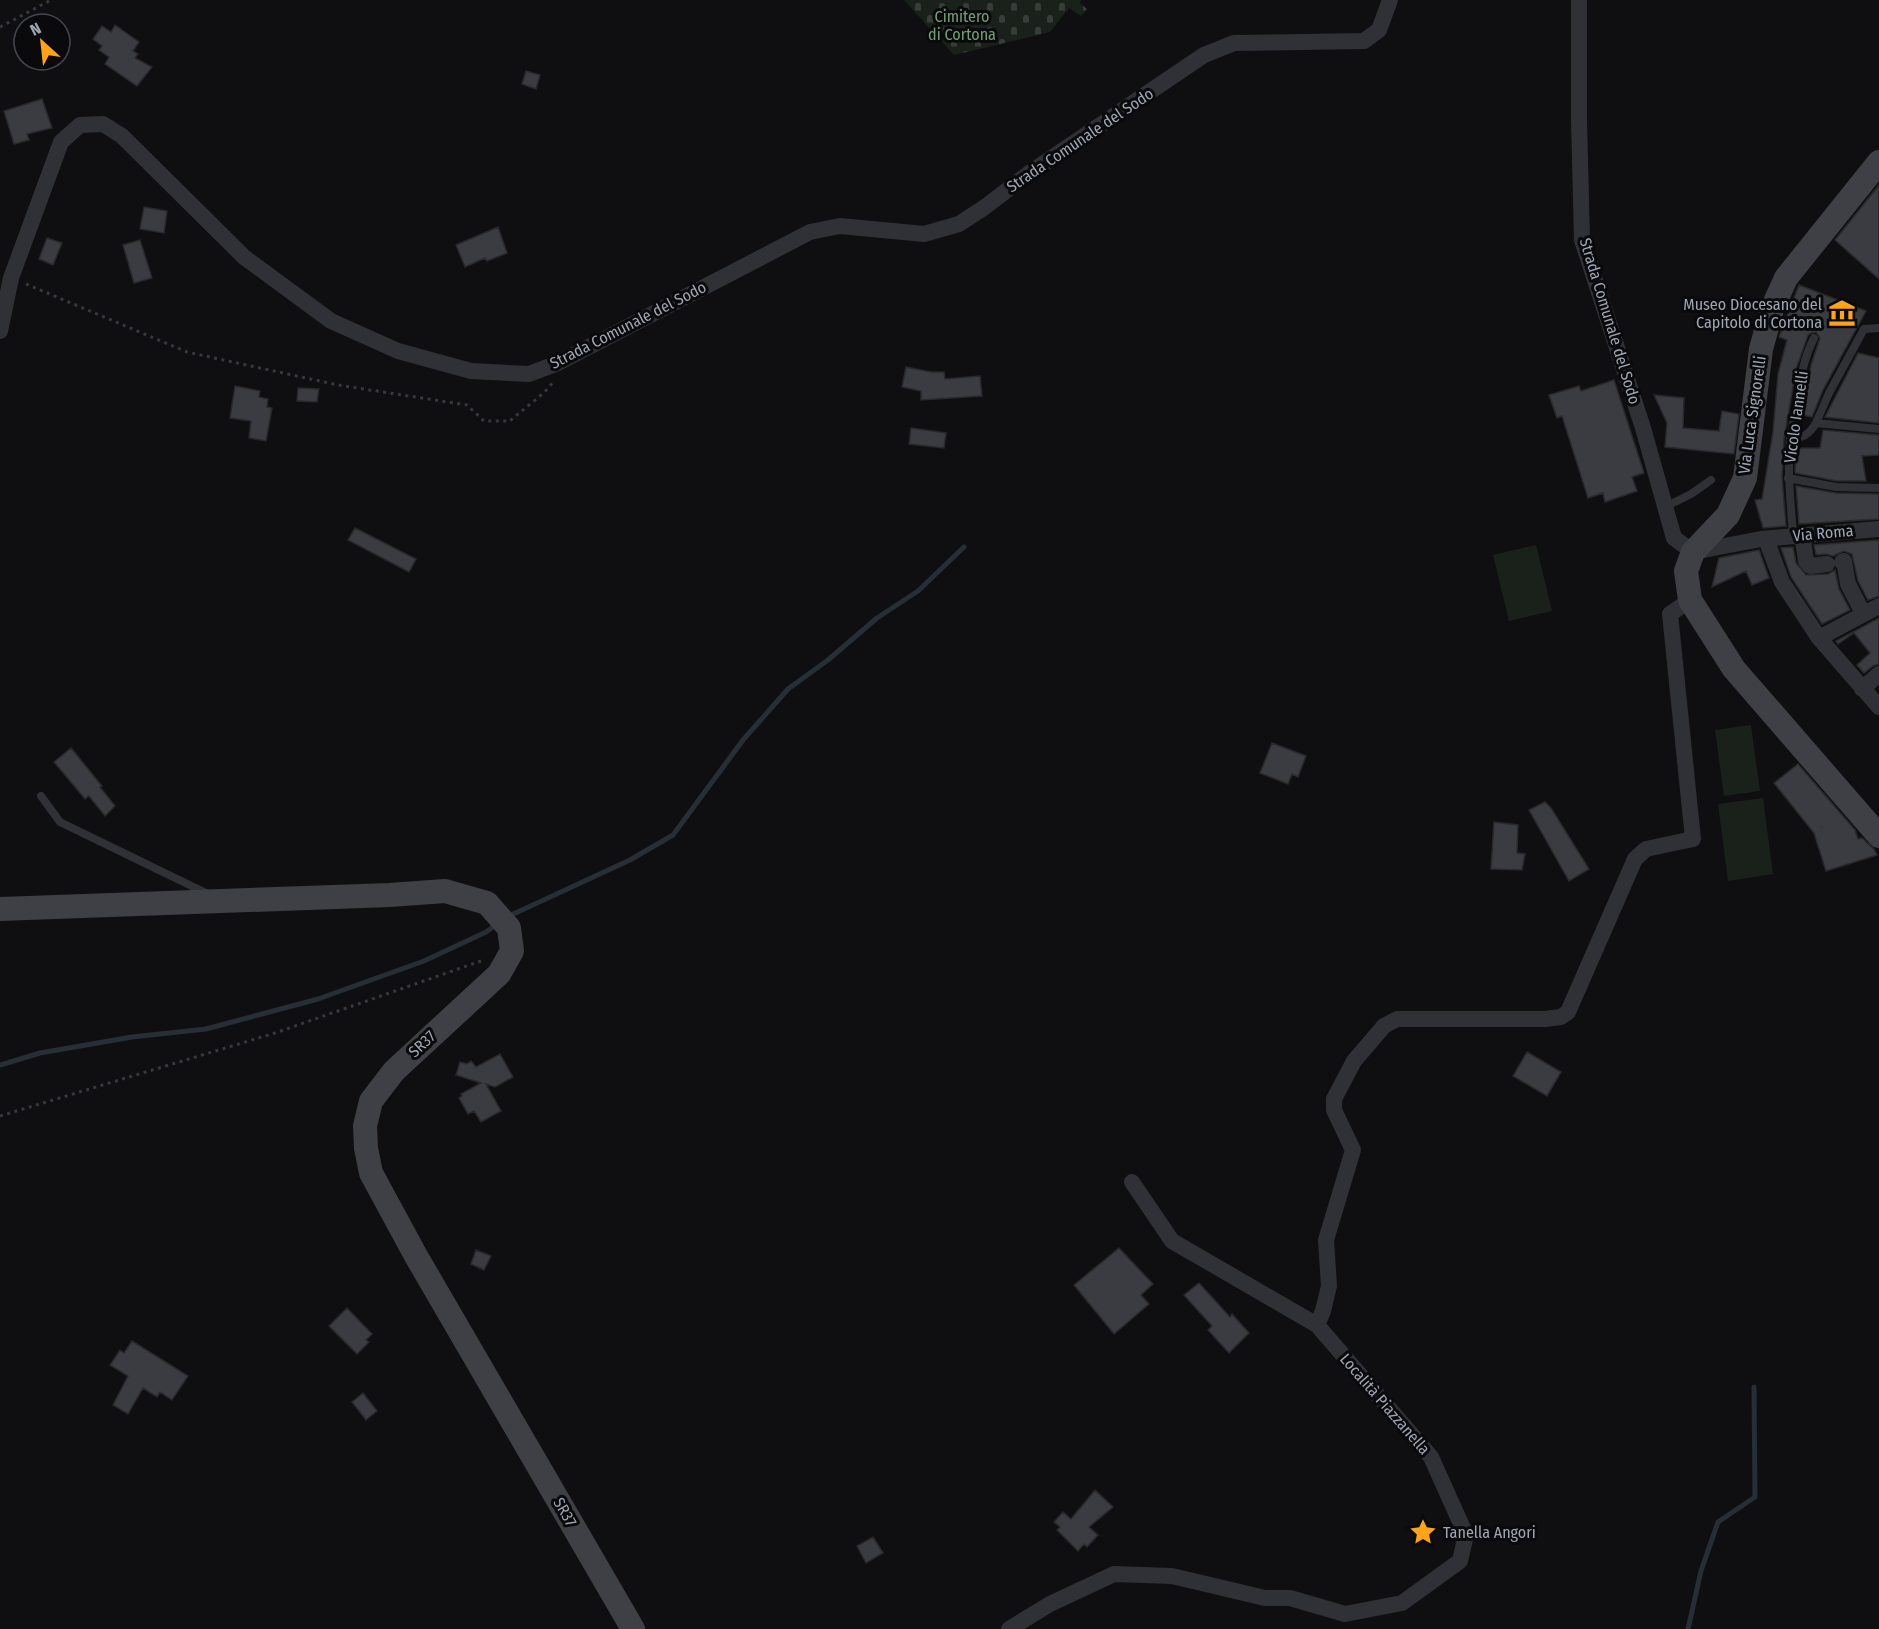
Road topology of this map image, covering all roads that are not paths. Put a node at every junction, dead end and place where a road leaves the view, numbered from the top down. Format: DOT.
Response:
graph roads {
  1 [pos="1389,0"];
  2 [pos="1579,0"];
  3 [pos="1879,162"];
  4 [pos="1879,328"];
  5 [pos="0,331"];
  6 [pos="1814,338"];
  7 [pos="1816,423"];
  8 [pos="1879,429"];
  9 [pos="1790,439"];
  10 [pos="1788,478"];
  11 [pos="1711,480"];
  12 [pos="1879,488"];
  13 [pos="1665,507"];
  14 [pos="1879,529"];
  15 [pos="1797,535"];
  16 [pos="1766,539"];
  17 [pos="1692,552"];
  18 [pos="1690,600"];
  19 [pos="1879,606"];
  20 [pos="1863,614"];
  21 [pos="1819,638"];
  22 [pos="1879,674"];
  23 [pos="1862,689"];
  24 [pos="1879,707"];
  25 [pos="41,796"];
  26 [pos="1879,836"];
  27 [pos="222,901"];
  28 [pos="0,909"];
  29 [pos="1132,1182"];
  30 [pos="1317,1325"];
  31 [pos="633,1629"];
  32 [pos="1009,1629"];
  1 -- 5 [label="street, Strada Comunale del Sodo"];
  2 -- 13 [label="street, Strada Comunale del Sodo"];
  3 -- 17 [label="street, Via Luca Signorelli"];
  4 -- 7 [label="lane"];
  6 -- 9 [label="lane, Vicolo Iannelli"];
  7 -- 8 [label="lane"];
  7 -- 9 [label="lane"];
  9 -- 10 [label="lane, Vicolo Iannelli"];
  10 -- 12 [label="lane"];
  10 -- 15 [label="lane, Vicolo Iannelli"];
  11 -- 13 [label="lane"];
  13 -- 17 [label="street, Strada Comunale del Sodo"];
  14 -- 15 [label="street, Via Roma"];
  15 -- 16 [label="street, Via Roma"];
  15 -- 20 [label="street"];
  16 -- 17 [label="street"];
  16 -- 21 [label="street"];
  17 -- 18 [label="street"];
  18 -- 26 [label="street"];
  18 -- 30 [label="street"];
  19 -- 20 [label="street"];
  20 -- 21 [label="street"];
  21 -- 23 [label="street"];
  22 -- 23 [label="street"];
  23 -- 24 [label="street"];
  25 -- 27 [label="lane"];
  27 -- 28 [label="street"];
  27 -- 31 [label="street, SR37"];
  29 -- 30 [label="street, Località Piazzanella"];
  30 -- 32 [label="street, Località Piazzanella"];
}
